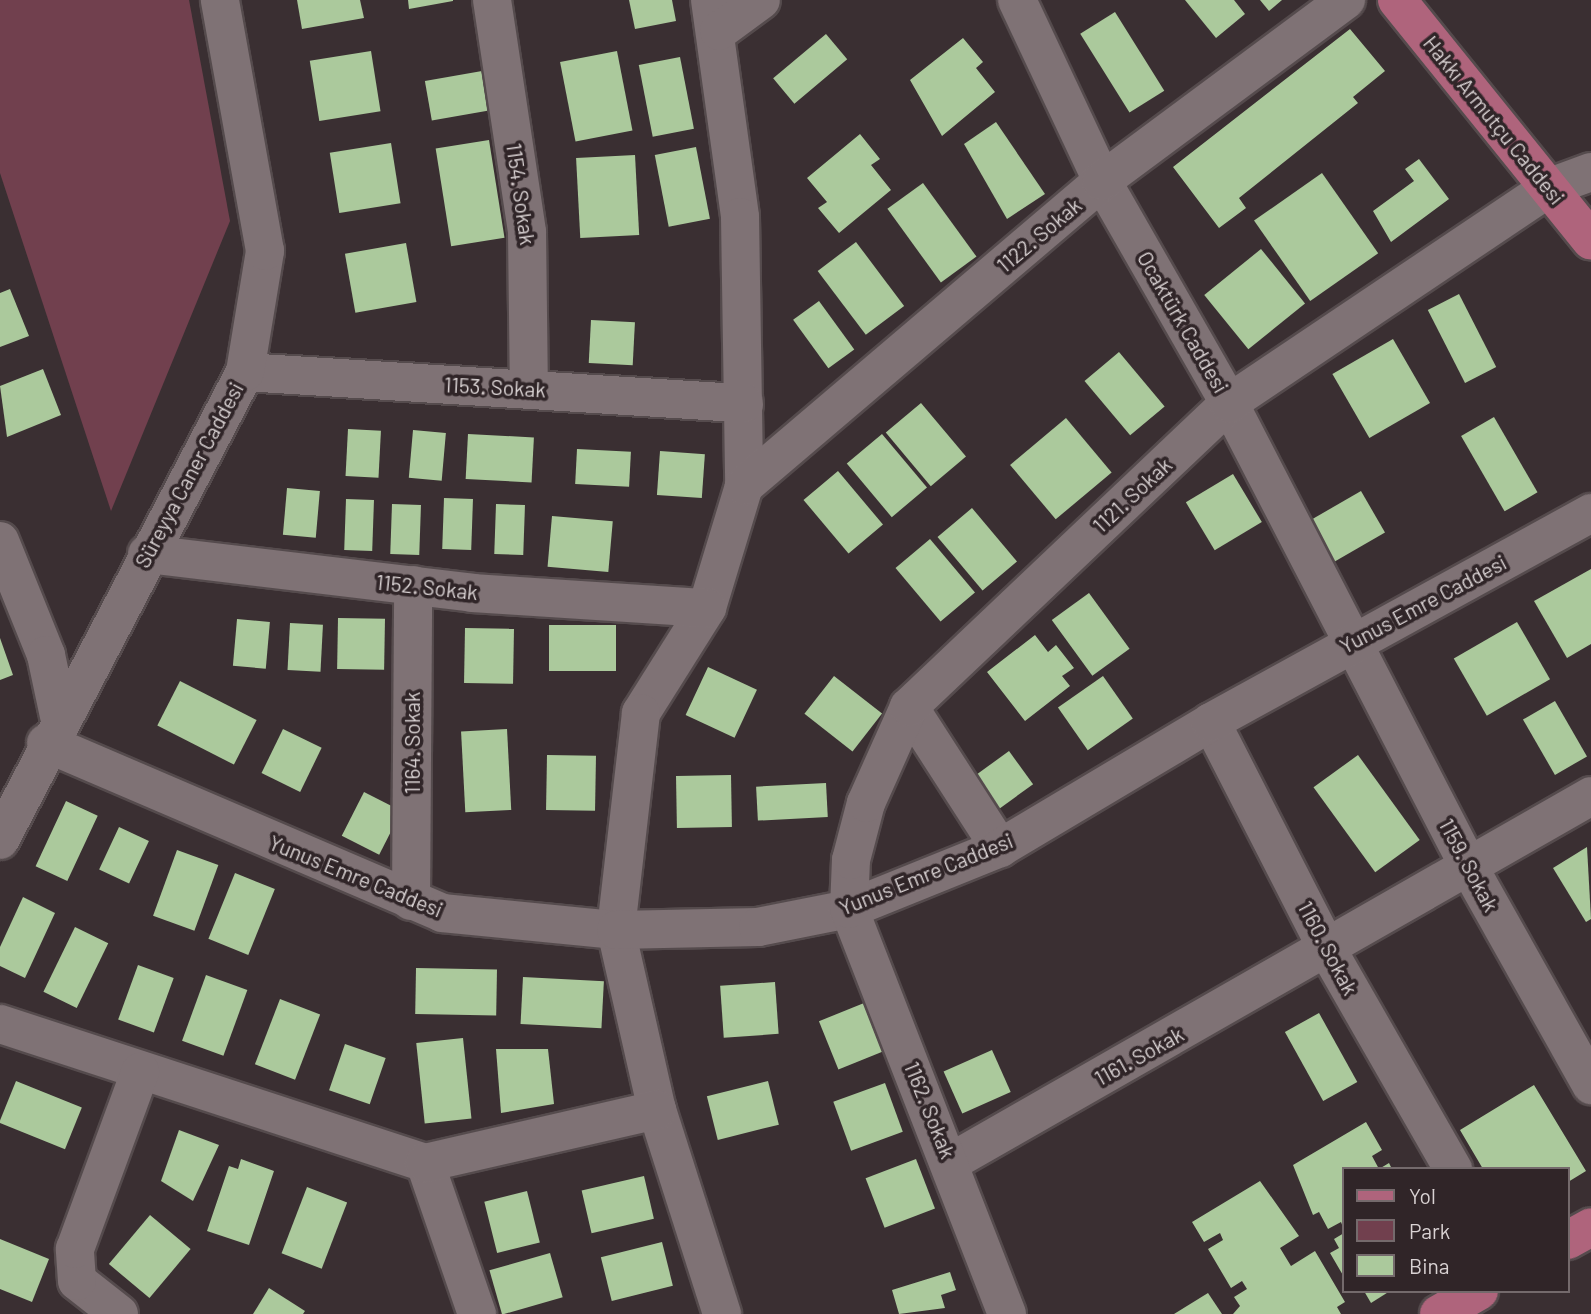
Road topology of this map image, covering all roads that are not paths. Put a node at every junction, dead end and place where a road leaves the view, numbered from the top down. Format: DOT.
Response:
graph roads {
  1 [pos="220,0"];
  2 [pos="492,0"];
  3 [pos="761,0"];
  4 [pos="1017,0"];
  5 [pos="1346,0"];
  6 [pos="1397,0"];
  7 [pos="715,16"];
  8 [pos="1591,172"];
  9 [pos="1102,181"];
  10 [pos="1550,187"];
  11 [pos="1591,240"];
  12 [pos="245,372"];
  13 [pos="529,389"];
  14 [pos="744,403"];
  15 [pos="1230,403"];
  16 [pos="744,486"];
  17 [pos="1591,513"];
  18 [pos="0,541"];
  19 [pos="147,554"];
  20 [pos="413,585"];
  21 [pos="707,608"];
  22 [pos="1353,642"];
  23 [pos="909,706"];
  24 [pos="1211,722"];
  25 [pos="52,730"];
  26 [pos="1591,796"];
  27 [pos="0,840"];
  28 [pos="1000,848"];
  29 [pos="1469,869"];
  30 [pos="411,901"];
  31 [pos="849,909"];
  32 [pos="615,930"];
  33 [pos="1327,949"];
  34 [pos="0,1024"];
  35 [pos="140,1072"];
  36 [pos="1591,1085"];
  37 [pos="657,1110"];
  38 [pos="951,1162"];
  39 [pos="425,1163"];
  40 [pos="1452,1167"];
  41 [pos="1591,1227"];
  42 [pos="1570,1239"];
  43 [pos="1476,1293"];
  44 [pos="119,1314"];
  45 [pos="477,1314"];
  46 [pos="722,1314"];
  47 [pos="1007,1314"];
  48 [pos="1439,1314"];
  1 -- 12 [label="street, Süreyya Caner Caddesi"];
  2 -- 13 [label="street, 1154. Sokak"];
  3 -- 7 [label="street"];
  4 -- 9 [label="street, Ocaktürk Caddesi"];
  5 -- 9 [label="street, 1122. Sokak"];
  6 -- 10 [label="main road, Hakkı Armutçu Caddesi"];
  7 -- 14 [label="street"];
  8 -- 10 [label="street, 1121. Sokak"];
  9 -- 15 [label="street, Ocaktürk Caddesi"];
  9 -- 16 [label="street, 1122. Sokak"];
  10 -- 11 [label="main road, Hakkı Armutçu Caddesi"];
  10 -- 15 [label="street, 1121. Sokak"];
  12 -- 13 [label="street, 1153. Sokak"];
  12 -- 19 [label="street, Süreyya Caner Caddesi"];
  13 -- 14 [label="street, 1153. Sokak"];
  14 -- 16 [label="street"];
  15 -- 22 [label="street, Ocaktürk Caddesi"];
  15 -- 23 [label="street, 1121. Sokak"];
  16 -- 21 [label="street"];
  17 -- 22 [label="street, Yunus Emre Caddesi"];
  18 -- 25 [label="street"];
  19 -- 20 [label="street, 1152. Sokak"];
  19 -- 25 [label="street, Süreyya Caner Caddesi"];
  20 -- 21 [label="street, 1152. Sokak"];
  20 -- 30 [label="street, 1164. Sokak"];
  21 -- 32 [label="street"];
  22 -- 24 [label="street, Yunus Emre Caddesi"];
  22 -- 29 [label="street, 1159. Sokak"];
  23 -- 28 [label="street"];
  23 -- 31 [label="street, 1121. Sokak"];
  24 -- 28 [label="street, Yunus Emre Caddesi"];
  24 -- 33 [label="street, 1160. Sokak"];
  25 -- 27 [label="street, Süreyya Caner Caddesi"];
  25 -- 30 [label="street, Yunus Emre Caddesi"];
  26 -- 29 [label="street, 1161. Sokak"];
  28 -- 31 [label="street, Yunus Emre Caddesi"];
  29 -- 33 [label="street, 1161. Sokak"];
  29 -- 36 [label="street, 1159. Sokak"];
  30 -- 32 [label="street, Yunus Emre Caddesi"];
  31 -- 32 [label="street, Yunus Emre Caddesi"];
  31 -- 38 [label="street, 1162. Sokak"];
  32 -- 37 [label="street"];
  33 -- 38 [label="street, 1161. Sokak"];
  33 -- 40 [label="street, 1160. Sokak"];
  34 -- 35 [label="street"];
  35 -- 39 [label="street"];
  35 -- 44 [label="street"];
  37 -- 39 [label="street"];
  37 -- 46 [label="street"];
  38 -- 47 [label="street, 1162. Sokak"];
  39 -- 45 [label="street"];
  41 -- 42 [label="main road"];
  43 -- 48 [label="main road"];
}
